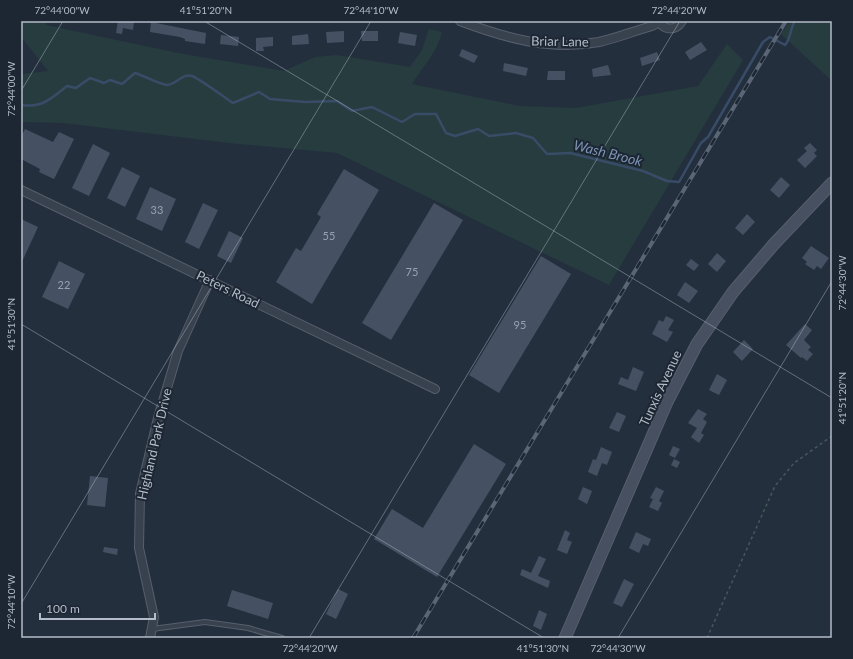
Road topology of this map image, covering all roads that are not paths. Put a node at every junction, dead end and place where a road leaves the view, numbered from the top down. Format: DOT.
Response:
graph roads {
  1 [pos="460,21"];
  2 [pos="658,21"];
  3 [pos="682,21"];
  4 [pos="832,183"];
  5 [pos="21,190"];
  6 [pos="210,280"];
  7 [pos="435,389"];
  8 [pos="151,629"];
  9 [pos="150,638"];
  10 [pos="282,638"];
  11 [pos="565,638"];
  1 -- 2 [label="street, Briar Lane"];
  2 -- 3 [label="street, Briar Lane"];
  4 -- 11 [label="main road, Tunxis Avenue"];
  5 -- 6 [label="street, Peters Road"];
  6 -- 7 [label="street, Peters Road"];
  6 -- 8 [label="street, Highland Park Drive"];
  8 -- 9 [label="street, Highland Park Drive"];
  8 -- 10 [label="lane"];
}
